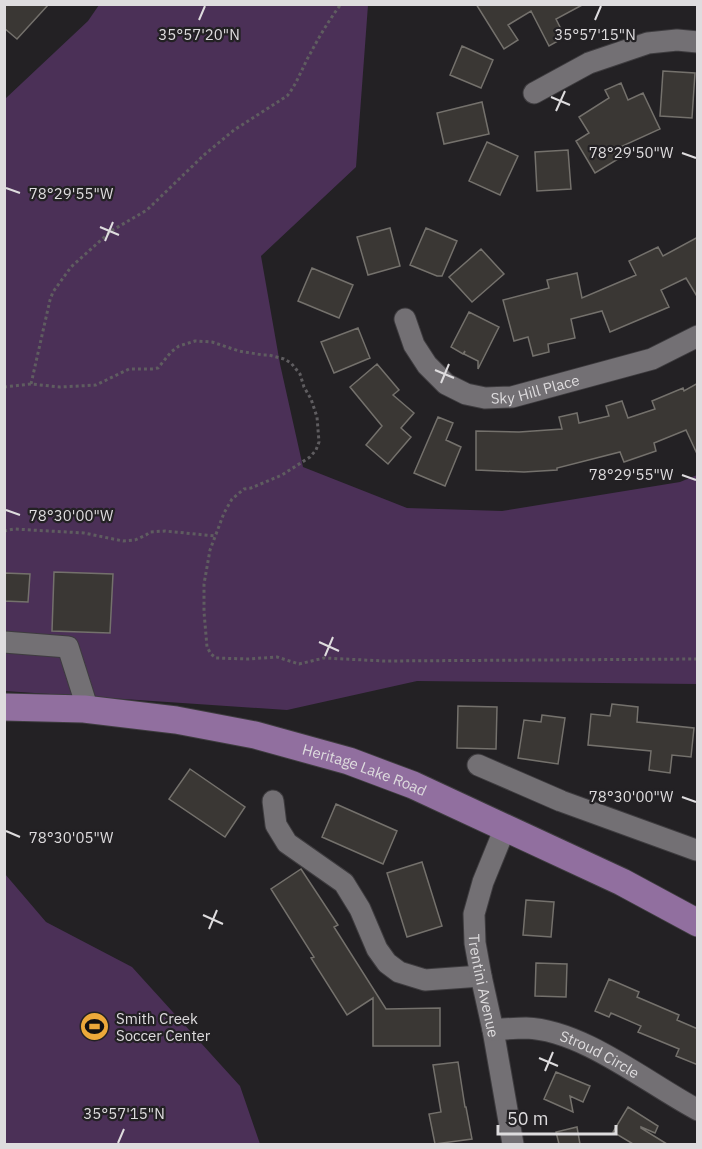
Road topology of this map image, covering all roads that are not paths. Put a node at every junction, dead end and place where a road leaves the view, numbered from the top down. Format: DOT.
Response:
graph roads {
  1 [pos="698,42"];
  2 [pos="534,93"];
  3 [pos="405,319"];
  4 [pos="698,336"];
  5 [pos="4,642"];
  6 [pos="4,707"];
  7 [pos="88,710"];
  8 [pos="478,765"];
  9 [pos="273,801"];
  10 [pos="505,828"];
  11 [pos="698,850"];
  12 [pos="698,923"];
  13 [pos="481,976"];
  14 [pos="493,1030"];
  15 [pos="698,1110"];
  16 [pos="513,1144"];
  1 -- 2 [label="street"];
  3 -- 4 [label="street, Sky Hill Place"];
  5 -- 7 [label="street"];
  6 -- 7 [label="main road, Heritage Lake Road"];
  7 -- 10 [label="main road, Heritage Lake Road"];
  8 -- 11 [label="street"];
  9 -- 13 [label="street"];
  10 -- 12 [label="main road, Heritage Lake Road"];
  10 -- 13 [label="street, Trentini Avenue"];
  13 -- 14 [label="street, Trentini Avenue"];
  14 -- 15 [label="street, Stroud Circle"];
  14 -- 16 [label="street, Trentini Avenue"];
}
